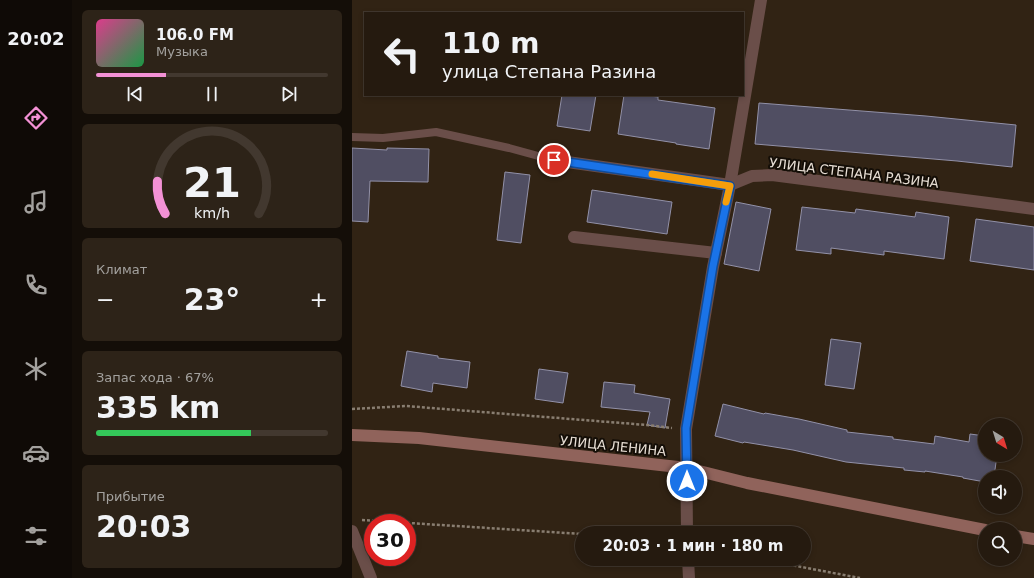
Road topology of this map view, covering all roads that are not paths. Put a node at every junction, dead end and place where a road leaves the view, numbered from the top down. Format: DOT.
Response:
graph roads {
  1 [pos="761,0"];
  2 [pos="352,137"];
  3 [pos="554,160"];
  4 [pos="730,186"];
  5 [pos="1034,209"];
  6 [pos="574,237"];
  7 [pos="716,253"];
  8 [pos="352,436"];
  9 [pos="687,468"];
  10 [pos="687,526"];
  11 [pos="978,529"];
  12 [pos="352,531"];
  13 [pos="1022,537"];
  14 [pos="1034,539"];
  15 [pos="688,566"];
  16 [pos="371,578"];
  17 [pos="689,578"];
  1 -- 4 [label="street"];
  2 -- 3 [label="lane"];
  3 -- 4 [label="street"];
  4 -- 5 [label="street, УЛИЦА СТЕПАНА РАЗИНА"];
  4 -- 7 [label="street"];
  6 -- 7 [label="street"];
  7 -- 9 [label="street"];
  8 -- 9 [label="main road, УЛИЦА ЛЕНИНА"];
  9 -- 10 [label="street"];
  9 -- 11 [label="main road, УЛИЦА ЛЕНИНА"];
  12 -- 16 [label="street"];
  13 -- 14 [label="main road"];
  15 -- 17 [label="street"];
}
